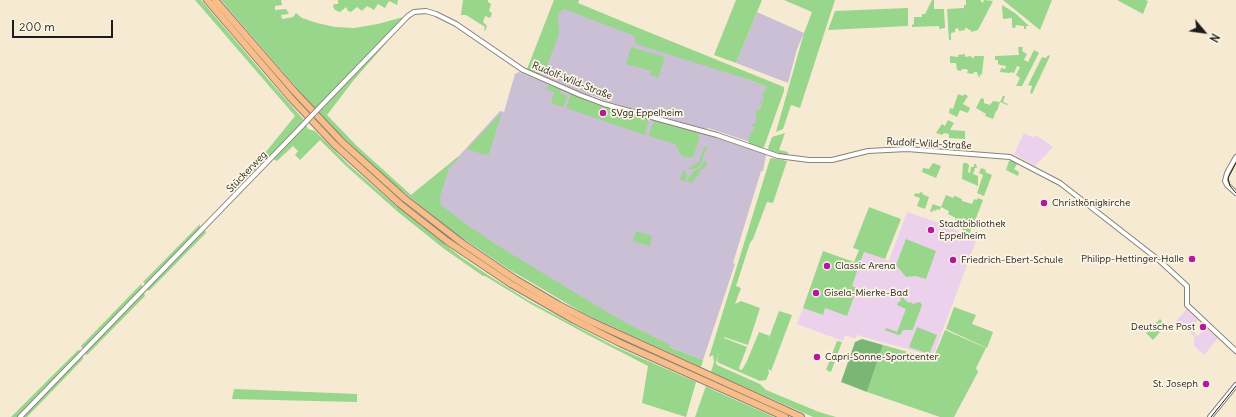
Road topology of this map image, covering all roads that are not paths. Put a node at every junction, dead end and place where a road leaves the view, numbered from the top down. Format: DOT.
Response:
graph roads {
  1 [pos="207,0"];
  2 [pos="215,0"];
  3 [pos="503,57"];
  4 [pos="1236,157"];
  5 [pos="1236,193"];
  6 [pos="1236,351"];
  7 [pos="1236,385"];
  8 [pos="20,417"];
  9 [pos="785,417"];
  10 [pos="801,417"];
  11 [pos="1210,417"];
  1 -- 9 [label="highway"];
  2 -- 10 [label="highway"];
  3 -- 6 [label="street, Rudolf-Wild-Straße"];
  3 -- 8 [label="street, Stückerweg, bridge"];
  4 -- 5 [label="street"];
  7 -- 11 [label="street"];
}
